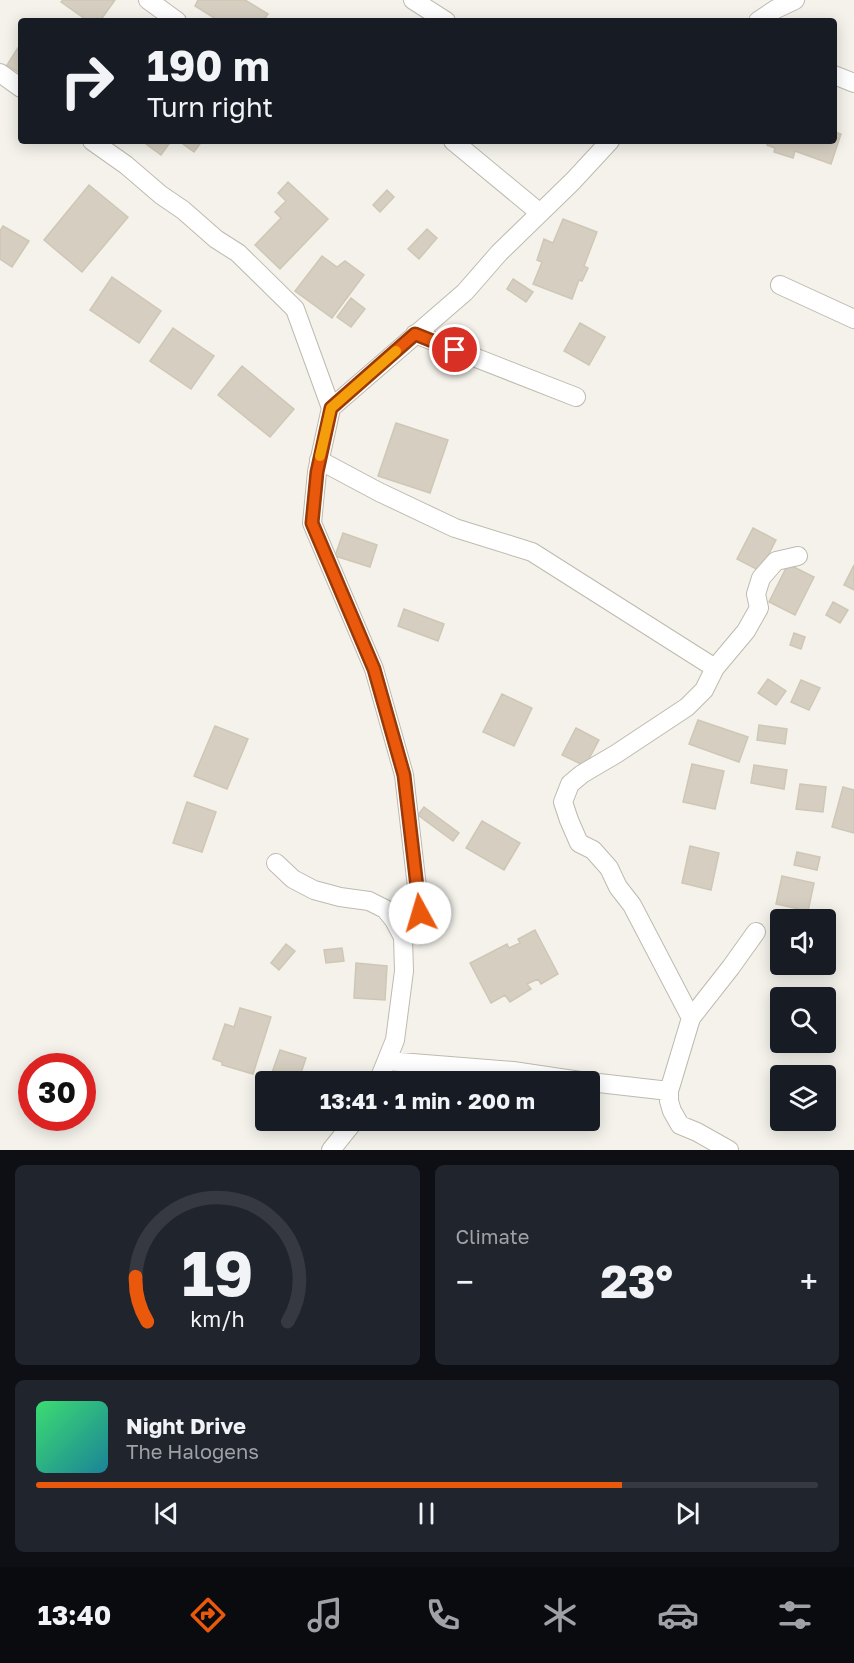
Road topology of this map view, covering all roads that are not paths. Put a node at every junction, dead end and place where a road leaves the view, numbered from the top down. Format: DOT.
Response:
graph roads {
  1 [pos="148,0"];
  2 [pos="413,0"];
  3 [pos="795,0"];
  4 [pos="173,18"];
  5 [pos="441,18"];
  6 [pos="762,18"];
  7 [pos="0,74"];
  8 [pos="837,76"];
  9 [pos="854,83"];
  10 [pos="18,86"];
  11 [pos="96,144"];
  12 [pos="457,144"];
  13 [pos="607,144"];
  14 [pos="540,213"];
  15 [pos="780,285"];
  16 [pos="854,319"];
  17 [pos="415,334"];
  18 [pos="576,397"];
  19 [pos="331,408"];
  20 [pos="319,460"];
  21 [pos="798,556"];
  22 [pos="715,668"];
  23 [pos="276,863"];
  24 [pos="756,932"];
  25 [pos="403,937"];
  26 [pos="691,1018"];
  27 [pos="387,1061"];
  28 [pos="383,1071"];
  29 [pos="513,1071"];
  30 [pos="600,1083"];
  31 [pos="669,1092"];
  32 [pos="346,1131"];
  33 [pos="331,1150"];
  34 [pos="729,1150"];
  1 -- 4 [label="street"];
  2 -- 5 [label="street"];
  3 -- 6 [label="street"];
  7 -- 10 [label="street"];
  8 -- 9 [label="street"];
  11 -- 19 [label="street"];
  12 -- 14 [label="street"];
  13 -- 14 [label="street"];
  14 -- 17 [label="street"];
  15 -- 16 [label="street"];
  17 -- 18 [label="street"];
  17 -- 19 [label="street"];
  19 -- 20 [label="street"];
  20 -- 22 [label="street"];
  20 -- 25 [label="street"];
  21 -- 22 [label="street"];
  22 -- 26 [label="street"];
  23 -- 25 [label="street"];
  24 -- 26 [label="street"];
  25 -- 27 [label="street"];
  26 -- 31 [label="street"];
  27 -- 28 [label="street"];
  27 -- 29 [label="street"];
  30 -- 31 [label="street"];
  31 -- 34 [label="street"];
  32 -- 33 [label="street"];
}
